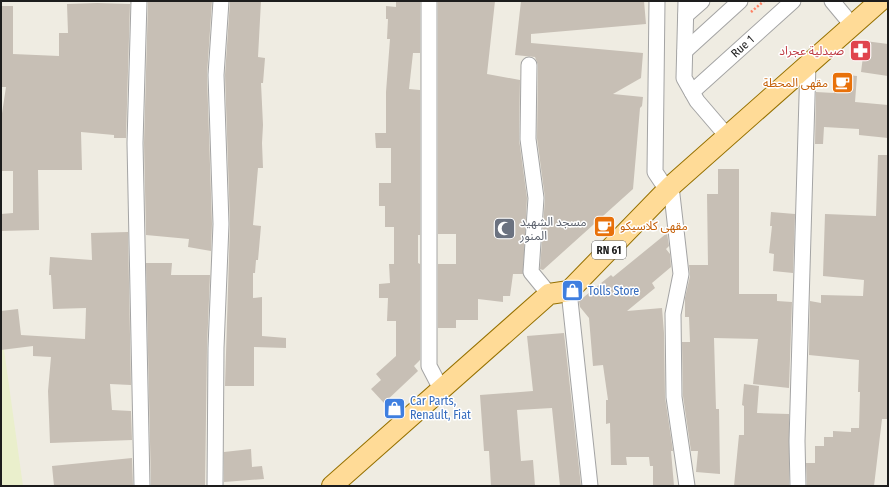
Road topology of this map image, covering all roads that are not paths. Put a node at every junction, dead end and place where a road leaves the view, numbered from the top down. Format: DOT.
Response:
graph roads {
  1 [pos="139,1"];
  2 [pos="221,1"];
  3 [pos="429,1"];
  4 [pos="656,1"];
  5 [pos="702,1"];
  6 [pos="740,1"];
  7 [pos="793,1"];
  8 [pos="832,1"];
  9 [pos="880,1"];
  10 [pos="686,8"];
  11 [pos="852,25"];
  12 [pos="685,51"];
  13 [pos="808,64"];
  14 [pos="529,65"];
  15 [pos="692,92"];
  16 [pos="726,136"];
  17 [pos="669,188"];
  18 [pos="569,291"];
  19 [pos="549,294"];
  20 [pos="441,389"];
  21 [pos="142,486"];
  22 [pos="215,486"];
  23 [pos="332,486"];
  24 [pos="590,486"];
  25 [pos="687,486"];
  26 [pos="798,486"];
  1 -- 21 [label="street"];
  2 -- 22 [label="street"];
  3 -- 20 [label="street"];
  4 -- 17 [label="street"];
  5 -- 10 [label="street"];
  6 -- 12 [label="street"];
  7 -- 15 [label="street, Rue 1"];
  8 -- 11 [label="street"];
  9 -- 11 [label="main road, RN 61"];
  10 -- 12 [label="street"];
  11 -- 13 [label="main road, RN 61"];
  12 -- 15 [label="street"];
  13 -- 16 [label="main road, RN 61"];
  13 -- 26 [label="street"];
  14 -- 19 [label="street"];
  15 -- 16 [label="street"];
  16 -- 17 [label="main road, RN 61"];
  17 -- 18 [label="main road, RN 61"];
  17 -- 25 [label="street"];
  18 -- 19 [label="main road"];
  18 -- 24 [label="street"];
  19 -- 20 [label="main road"];
  20 -- 23 [label="main road"];
}
